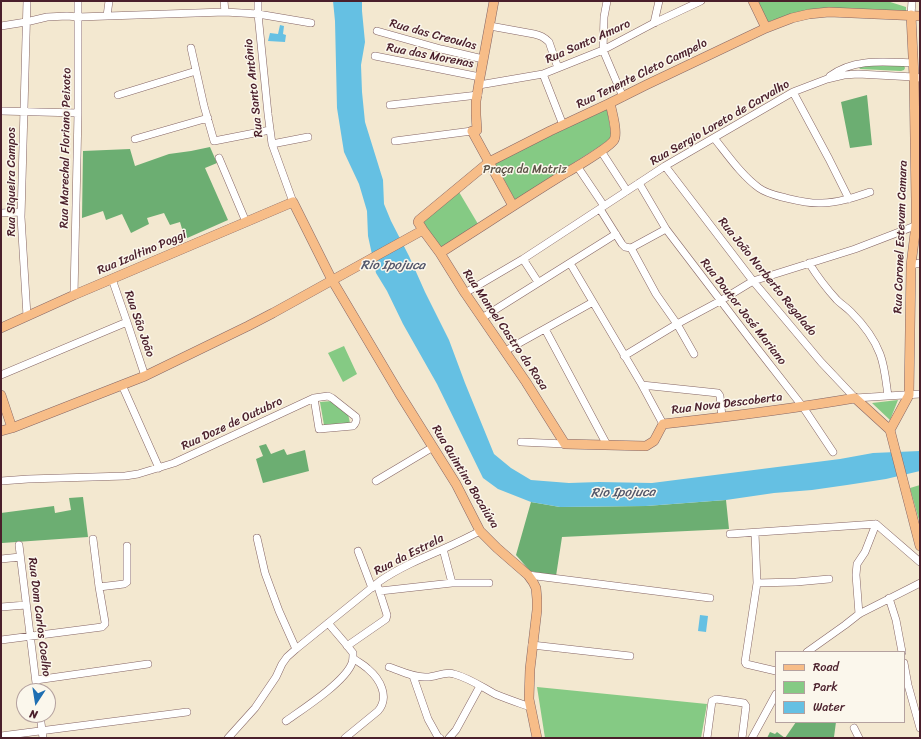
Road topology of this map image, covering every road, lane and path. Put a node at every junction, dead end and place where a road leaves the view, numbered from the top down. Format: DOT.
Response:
graph roads {
  1 [pos="27,1"];
  2 [pos="78,1"];
  3 [pos="109,1"];
  4 [pos="224,1"];
  5 [pos="258,1"];
  6 [pos="494,1"];
  7 [pos="607,1"];
  8 [pos="659,1"];
  9 [pos="702,1"];
  10 [pos="753,1"];
  11 [pos="912,1"];
  12 [pos="225,12"];
  13 [pos="258,14"];
  14 [pos="916,15"];
  15 [pos="107,16"];
  16 [pos="78,17"];
  17 [pos="26,22"];
  18 [pos="311,22"];
  19 [pos="654,23"];
  20 [pos="1,26"];
  21 [pos="490,26"];
  22 [pos="766,28"];
  23 [pos="377,32"];
  24 [pos="191,48"];
  25 [pos="603,50"];
  26 [pos="376,56"];
  27 [pos="483,59"];
  28 [pos="914,63"];
  29 [pos="558,68"];
  30 [pos="196,71"];
  31 [pos="543,74"];
  32 [pos="917,78"];
  33 [pos="827,79"];
  34 [pos="479,86"];
  35 [pos="793,92"];
  36 [pos="118,96"];
  37 [pos="623,97"];
  38 [pos="610,104"];
  39 [pos="390,105"];
  40 [pos="1,111"];
  41 [pos="24,112"];
  42 [pos="78,113"];
  43 [pos="208,118"];
  44 [pos="563,125"];
  45 [pos="270,130"];
  46 [pos="472,131"];
  47 [pos="308,137"];
  48 [pos="714,138"];
  49 [pos="134,139"];
  50 [pos="395,141"];
  51 [pos="272,144"];
  52 [pos="601,151"];
  53 [pos="219,158"];
  54 [pos="489,162"];
  55 [pos="577,166"];
  56 [pos="665,166"];
  57 [pos="639,183"];
  58 [pos="627,191"];
  59 [pos="870,192"];
  60 [pos="849,199"];
  61 [pos="293,202"];
  62 [pos="513,206"];
  63 [pos="602,208"];
  64 [pos="21,212"];
  65 [pos="1,213"];
  66 [pos="246,222"];
  67 [pos="918,224"];
  68 [pos="666,229"];
  69 [pos="419,233"];
  70 [pos="616,234"];
  71 [pos="631,248"];
  72 [pos="440,253"];
  73 [pos="523,259"];
  74 [pos="570,263"];
  75 [pos="809,263"];
  76 [pos="920,263"];
  77 [pos="910,265"];
  78 [pos="112,280"];
  79 [pos="332,280"];
  80 [pos="753,281"];
  81 [pos="538,282"];
  82 [pos="465,293"];
  83 [pos="74,295"];
  84 [pos="720,301"];
  85 [pos="593,302"];
  86 [pos="27,316"];
  87 [pos="482,318"];
  88 [pos="127,322"];
  89 [pos="678,324"];
  90 [pos="1,328"];
  91 [pos="545,329"];
  92 [pos="505,351"];
  93 [pos="694,354"];
  94 [pos="624,356"];
  95 [pos="1,375"];
  96 [pos="145,376"];
  97 [pos="122,385"];
  98 [pos="642,385"];
  99 [pos="920,394"];
  100 [pos="1,395"];
  101 [pos="909,395"];
  102 [pos="888,396"];
  103 [pos="314,398"];
  104 [pos="855,398"];
  105 [pos="803,407"];
  106 [pos="722,417"];
  107 [pos="663,424"];
  108 [pos="12,428"];
  109 [pos="890,430"];
  110 [pos="1,431"];
  111 [pos="521,442"];
  112 [pos="565,444"];
  113 [pos="607,445"];
  114 [pos="433,447"];
  115 [pos="833,452"];
  116 [pos="159,468"];
  117 [pos="376,481"];
  118 [pos="1,482"];
  119 [pos="876,524"];
  120 [pos="480,531"];
  121 [pos="755,532"];
  122 [pos="730,534"];
  123 [pos="257,538"];
  124 [pos="93,539"];
  125 [pos="19,545"];
  126 [pos="127,546"];
  127 [pos="920,546"];
  128 [pos="443,549"];
  129 [pos="358,552"];
  130 [pos="20,557"];
  131 [pos="1,559"];
  132 [pos="920,562"];
  133 [pos="528,575"];
  134 [pos="829,579"];
  135 [pos="452,583"];
  136 [pos="488,583"];
  137 [pos="757,583"];
  138 [pos="920,583"];
  139 [pos="374,585"];
  140 [pos="99,587"];
  141 [pos="380,591"];
  142 [pos="710,598"];
  143 [pos="889,598"];
  144 [pos="26,605"];
  145 [pos="1,607"];
  146 [pos="859,614"];
  147 [pos="328,623"];
  148 [pos="30,636"];
  149 [pos="1,640"];
  150 [pos="347,646"];
  151 [pos="532,646"];
  152 [pos="296,649"];
  153 [pos="808,651"];
  154 [pos="902,651"];
  155 [pos="630,656"];
  156 [pos="352,658"];
  157 [pos="148,664"];
  158 [pos="389,667"];
  159 [pos="905,668"];
  160 [pos="775,671"];
  161 [pos="413,676"];
  162 [pos="36,680"];
  163 [pos="36,683"];
  164 [pos="480,686"];
  165 [pos="775,696"];
  166 [pos="530,706"];
  167 [pos="186,712"];
  168 [pos="286,721"];
  169 [pos="41,723"];
  170 [pos="854,728"];
  171 [pos="920,728"];
  172 [pos="43,734"];
  173 [pos="1,736"];
  174 [pos="228,738"];
  175 [pos="345,738"];
  176 [pos="440,738"];
  177 [pos="449,738"];
  178 [pos="537,738"];
  179 [pos="707,738"];
  180 [pos="742,738"];
  181 [pos="752,738"];
  182 [pos="859,738"];
  1 -- 17 [label="street, Rua Siqueira Campos"];
  2 -- 16 [label="street, Rua Marechal Floriano Peixoto"];
  3 -- 15 [label="street"];
  4 -- 12 [label="street"];
  5 -- 13 [label="street, Rua Santo Antônio"];
  6 -- 21 [label="main road"];
  7 -- 25 [label="street"];
  8 -- 19 [label="street"];
  9 -- 19 [label="street, Rua Santo Amaro"];
  10 -- 22 [label="main road"];
  11 -- 14 [label="street"];
  12 -- 13 [label="street"];
  12 -- 15 [label="street"];
  13 -- 18 [label="street"];
  13 -- 45 [label="street, Rua Santo Antônio"];
  14 -- 22 [label="main road, Rua Tenente Cleto Campelo"];
  14 -- 28 [label="main road, Rua Coronel Estevam Camara"];
  15 -- 16 [label="street"];
  16 -- 17 [label="street"];
  16 -- 42 [label="street, Rua Marechal Floriano Peixoto"];
  17 -- 20 [label="street"];
  17 -- 41 [label="street, Rua Siqueira Campos"];
  19 -- 25 [label="street, Rua Santo Amaro"];
  21 -- 27 [label="main road"];
  21 -- 29 [label="street"];
  22 -- 37 [label="main road, Rua Tenente Cleto Campelo"];
  23 -- 27 [label="street, Rua das Creoulas"];
  24 -- 30 [label="street"];
  25 -- 29 [label="street, Rua Santo Amaro"];
  25 -- 37 [label="street"];
  26 -- 34 [label="street, Rua das Morenas"];
  27 -- 34 [label="main road"];
  28 -- 32 [label="main road, Rua Coronel Estevam Camara"];
  28 -- 33 [label="street, Rua Sergio Loreto de Carvalho"];
  29 -- 31 [label="street, Rua Santo Amaro"];
  30 -- 36 [label="street"];
  30 -- 43 [label="street"];
  31 -- 34 [label="street, Rua Santo Amaro"];
  31 -- 44 [label="street"];
  32 -- 33 [label="street, Rua Sergio Loreto de Carvalho"];
  32 -- 67 [label="main road, Rua Coronel Estevam Camara"];
  33 -- 35 [label="street, Rua Sergio Loreto de Carvalho"];
  34 -- 39 [label="street, Rua Santo Amaro"];
  34 -- 46 [label="main road"];
  35 -- 48 [label="street, Rua Sergio Loreto de Carvalho"];
  35 -- 60 [label="street"];
  37 -- 38 [label="main road, Rua Tenente Cleto Campelo"];
  38 -- 44 [label="main road, Rua Tenente Cleto Campelo"];
  38 -- 52 [label="main road"];
  40 -- 41 [label="street"];
  41 -- 42 [label="street"];
  41 -- 64 [label="street, Rua Siqueira Campos"];
  42 -- 83 [label="street, Rua Marechal Floriano Peixoto"];
  43 -- 45 [label="street"];
  43 -- 49 [label="street"];
  44 -- 54 [label="main road, Rua Tenente Cleto Campelo"];
  45 -- 51 [label="street, Rua Santo Antônio"];
  46 -- 50 [label="street"];
  46 -- 54 [label="main road"];
  47 -- 51 [label="street"];
  48 -- 56 [label="street, Rua Sergio Loreto de Carvalho"];
  48 -- 60 [label="street"];
  51 -- 61 [label="street, Rua Santo Antônio"];
  52 -- 55 [label="main road"];
  52 -- 58 [label="street"];
  53 -- 66 [label="street"];
  54 -- 62 [label="main road"];
  54 -- 69 [label="main road, Rua Tenente Cleto Campelo"];
  55 -- 62 [label="main road"];
  55 -- 63 [label="street"];
  56 -- 57 [label="street, Rua Sergio Loreto de Carvalho"];
  56 -- 80 [label="street, Rua João Norberto Regalado"];
  57 -- 58 [label="street, Rua Sergio Loreto de Carvalho"];
  57 -- 68 [label="street, Rua Doutor José Mariano"];
  58 -- 63 [label="street, Rua Sergio Loreto de Carvalho"];
  59 -- 60 [label="street"];
  61 -- 66 [label="main road, Rua Izaltino Poggi"];
  61 -- 79 [label="main road, Rua Santo Antônio"];
  62 -- 72 [label="main road"];
  63 -- 70 [label="street"];
  63 -- 73 [label="street, Rua Sergio Loreto de Carvalho"];
  64 -- 65 [label="street"];
  64 -- 86 [label="street, Rua Siqueira Campos"];
  66 -- 78 [label="main road, Rua Izaltino Poggi"];
  67 -- 75 [label="street"];
  67 -- 77 [label="main road, Rua Coronel Estevam Camara"];
  68 -- 71 [label="street"];
  68 -- 84 [label="street, Rua Doutor José Mariano"];
  69 -- 72 [label="main road, Rua Manoel Castro da Rosa"];
  69 -- 79 [label="main road"];
  70 -- 71 [label="street"];
  70 -- 74 [label="street"];
  71 -- 89 [label="street"];
  72 -- 82 [label="main road, Rua Manoel Castro da Rosa"];
  73 -- 81 [label="street"];
  73 -- 82 [label="street, Rua Sergio Loreto de Carvalho"];
  74 -- 81 [label="street"];
  74 -- 85 [label="street"];
  75 -- 80 [label="street"];
  75 -- 102 [label="street"];
  76 -- 77 [label="street"];
  77 -- 101 [label="main road, Rua Coronel Estevam Camara"];
  78 -- 83 [label="main road, Rua Izaltino Poggi"];
  78 -- 88 [label="street, Rua São João"];
  79 -- 96 [label="main road"];
  79 -- 114 [label="main road, Rua Quintino Bocaiúva"];
  80 -- 84 [label="street"];
  80 -- 104 [label="street, Rua João Norberto Regalado"];
  81 -- 87 [label="street"];
  82 -- 87 [label="main road, Rua Manoel Castro da Rosa"];
  83 -- 86 [label="main road, Rua Izaltino Poggi"];
  84 -- 89 [label="street"];
  84 -- 105 [label="street, Rua Doutor José Mariano"];
  85 -- 91 [label="street"];
  85 -- 94 [label="street"];
  86 -- 90 [label="main road, Rua Izaltino Poggi"];
  87 -- 92 [label="main road, Rua Manoel Castro da Rosa"];
  88 -- 95 [label="street"];
  88 -- 96 [label="street, Rua São João"];
  89 -- 93 [label="street"];
  89 -- 94 [label="street"];
  91 -- 92 [label="street"];
  91 -- 113 [label="street"];
  92 -- 112 [label="main road, Rua Manoel Castro da Rosa"];
  94 -- 98 [label="street"];
  96 -- 97 [label="main road"];
  97 -- 108 [label="main road"];
  97 -- 116 [label="street"];
  98 -- 106 [label="street"];
  98 -- 107 [label="street"];
  99 -- 101 [label="street"];
  100 -- 108 [label="main road"];
  101 -- 102 [label="street"];
  101 -- 109 [label="main road, Rua Coronel Estevam Camara"];
  102 -- 104 [label="street"];
  103 -- 103 [label="street, Rua Doze de Outubro"];
  103 -- 116 [label="street, Rua Doze de Outubro"];
  104 -- 105 [label="main road, Rua Nova Descoberta"];
  104 -- 109 [label="main road"];
  105 -- 106 [label="main road, Rua Nova Descoberta"];
  105 -- 115 [label="street, Rua Doutor José Mariano"];
  106 -- 107 [label="main road, Rua Nova Descoberta"];
  107 -- 113 [label="main road, Rua Nova Descoberta"];
  108 -- 110 [label="main road"];
  109 -- 127 [label="main road"];
  111 -- 112 [label="street"];
  112 -- 113 [label="main road, Rua Nova Descoberta"];
  114 -- 117 [label="street"];
  114 -- 120 [label="main road, Rua Quintino Bocaiúva"];
  116 -- 118 [label="street, Rua Doze de Outubro"];
  119 -- 121 [label="street"];
  119 -- 132 [label="street"];
  119 -- 146 [label="street"];
  120 -- 128 [label="street, Rua da Estrela"];
  120 -- 133 [label="main road, Rua Quintino Bocaiúva"];
  121 -- 122 [label="street"];
  121 -- 137 [label="street"];
  123 -- 152 [label="street"];
  124 -- 140 [label="street"];
  125 -- 130 [label="street, Rua Dom Carlos Coelho"];
  126 -- 140 [label="street"];
  128 -- 135 [label="street"];
  128 -- 139 [label="street, Rua da Estrela"];
  129 -- 139 [label="street"];
  130 -- 131 [label="street"];
  130 -- 144 [label="street, Rua Dom Carlos Coelho"];
  133 -- 142 [label="street"];
  133 -- 151 [label="main road, Rua Quintino Bocaiúva"];
  134 -- 137 [label="street"];
  135 -- 136 [label="street"];
  135 -- 141 [label="street"];
  137 -- 160 [label="street"];
  138 -- 143 [label="street"];
  139 -- 141 [label="street"];
  139 -- 147 [label="street, Rua da Estrela"];
  140 -- 148 [label="street"];
  141 -- 150 [label="street"];
  143 -- 146 [label="street"];
  143 -- 154 [label="street"];
  144 -- 145 [label="street"];
  144 -- 148 [label="street, Rua Dom Carlos Coelho"];
  146 -- 153 [label="street"];
  147 -- 150 [label="street"];
  147 -- 152 [label="street, Rua da Estrela"];
  148 -- 149 [label="street"];
  148 -- 162 [label="street, Rua Dom Carlos Coelho"];
  150 -- 156 [label="street"];
  151 -- 155 [label="street"];
  151 -- 166 [label="main road, Rua Quintino Bocaiúva"];
  152 -- 174 [label="street, Rua da Estrela"];
  156 -- 168 [label="street"];
  156 -- 175 [label="street"];
  157 -- 162 [label="street"];
  158 -- 161 [label="street"];
  159 -- 171 [label="street"];
  161 -- 164 [label="street"];
  161 -- 176 [label="street"];
  162 -- 163 [label="street, Rua Dom Carlos Coelho"];
  164 -- 166 [label="street"];
  164 -- 177 [label="street"];
  165 -- 181 [label="street"];
  166 -- 178 [label="main road, Rua Quintino Bocaiúva"];
  167 -- 172 [label="street"];
  169 -- 172 [label="street"];
  170 -- 182 [label="street"];
  172 -- 173 [label="street"];
  179 -- 180 [label="street"];
}
